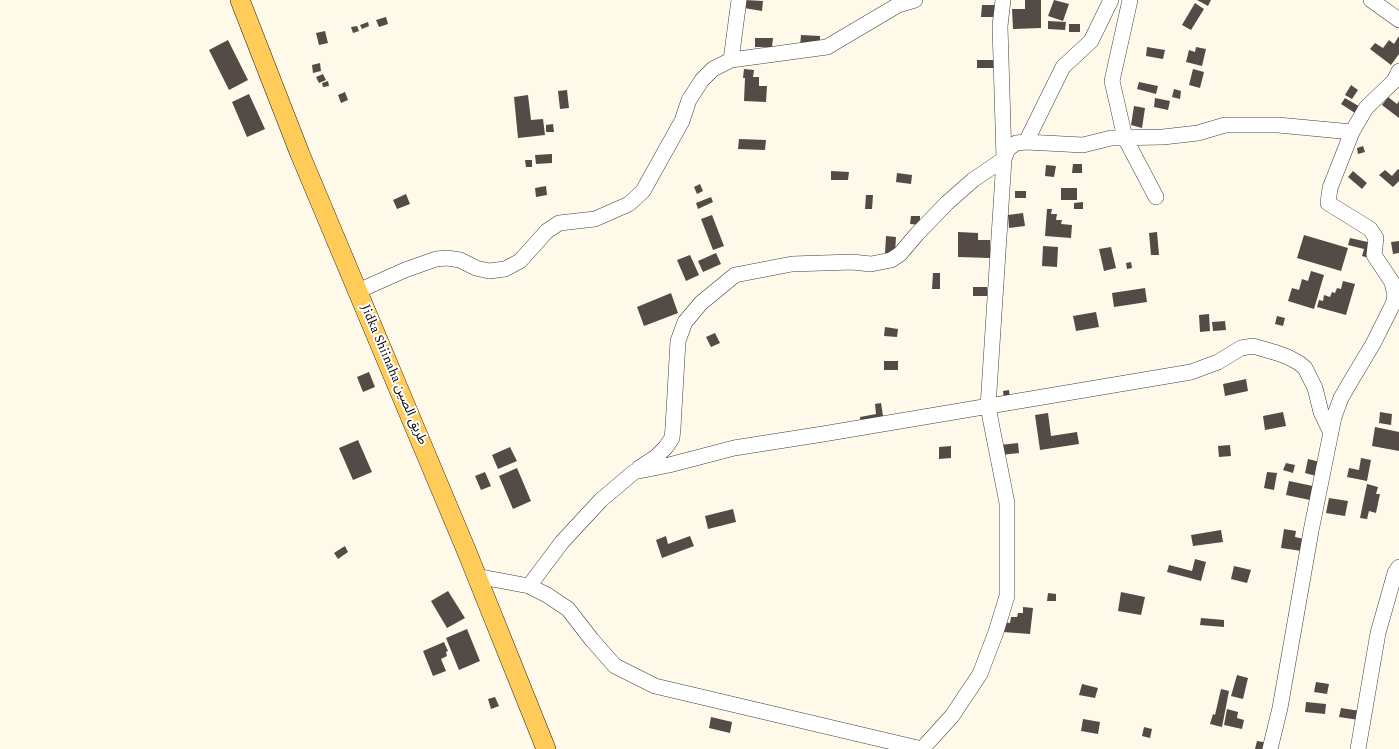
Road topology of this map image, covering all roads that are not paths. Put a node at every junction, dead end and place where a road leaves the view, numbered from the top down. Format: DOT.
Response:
graph roads {
  1 [pos="240,0"];
  2 [pos="739,0"];
  3 [pos="915,0"];
  4 [pos="1003,0"];
  5 [pos="1111,0"];
  6 [pos="1130,0"];
  7 [pos="1371,0"];
  8 [pos="1399,20"];
  9 [pos="731,60"];
  10 [pos="1399,71"];
  11 [pos="1352,132"];
  12 [pos="1125,138"];
  13 [pos="1026,142"];
  14 [pos="1004,158"];
  15 [pos="1156,197"];
  16 [pos="358,291"];
  17 [pos="988,407"];
  18 [pos="1331,433"];
  19 [pos="634,472"];
  20 [pos="1399,567"];
  21 [pos="476,576"];
  22 [pos="529,586"];
  23 [pos="546,749"];
  24 [pos="922,749"];
  25 [pos="1270,749"];
  26 [pos="1358,749"];
  1 -- 16 [label="main road, Jidka Shiinaha طريق الصين"];
  2 -- 9 [label="street"];
  3 -- 9 [label="street"];
  4 -- 14 [label="street"];
  5 -- 13 [label="street"];
  6 -- 12 [label="street"];
  7 -- 8 [label="street"];
  9 -- 16 [label="street"];
  10 -- 11 [label="street"];
  11 -- 12 [label="street"];
  11 -- 18 [label="street"];
  12 -- 13 [label="street"];
  12 -- 15 [label="street"];
  13 -- 14 [label="street"];
  14 -- 17 [label="street"];
  14 -- 19 [label="street"];
  16 -- 21 [label="main road, Jidka Shiinaha طريق الصين"];
  17 -- 18 [label="street"];
  17 -- 19 [label="street"];
  17 -- 24 [label="street"];
  18 -- 25 [label="street"];
  19 -- 22 [label="street"];
  20 -- 26 [label="street"];
  21 -- 22 [label="street"];
  21 -- 23 [label="main road, Jidka Shiinaha طريق الصين"];
  22 -- 24 [label="street"];
}
